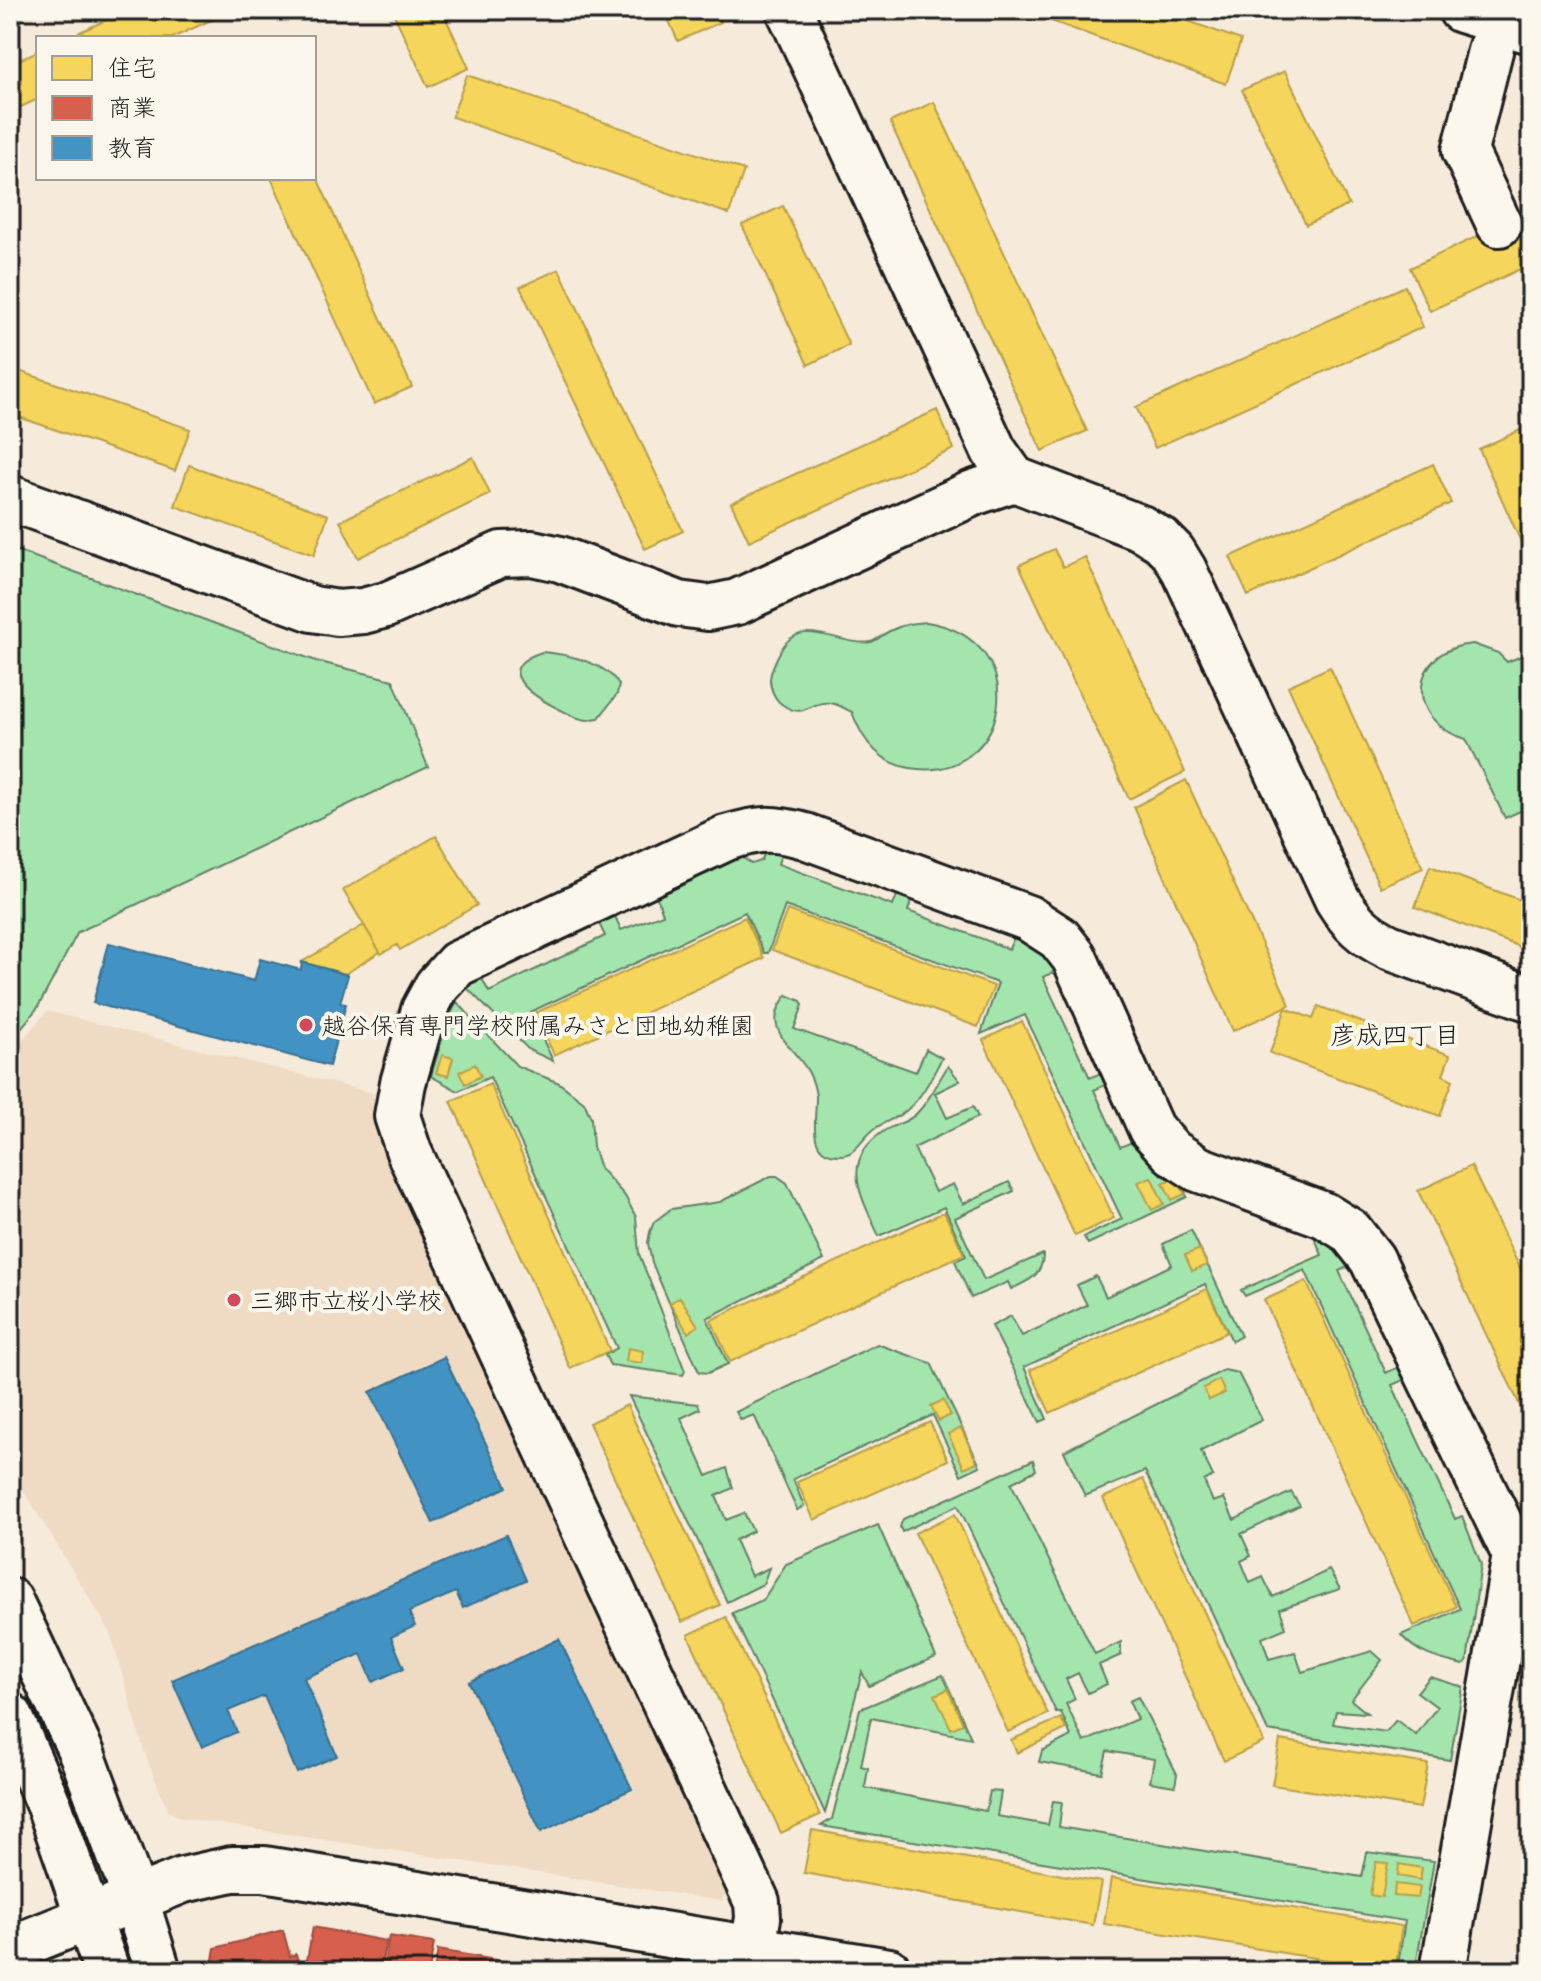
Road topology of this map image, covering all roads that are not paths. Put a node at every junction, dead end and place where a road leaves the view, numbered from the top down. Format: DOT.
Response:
graph roads {
  1 [pos="789,10"];
  2 [pos="1461,10"];
  3 [pos="1531,31"];
  4 [pos="1491,47"];
  5 [pos="1499,224"];
  6 [pos="1014,479"];
  7 [pos="10,498"];
  8 [pos="1531,999"];
  9 [pos="1523,1552"];
  10 [pos="10,1601"];
  11 [pos="10,1716"];
  12 [pos="135,1897"];
  13 [pos="90,1917"];
  14 [pos="10,1949"];
  15 [pos="753,1949"];
  16 [pos="842,1967"];
  17 [pos="107,1971"];
  18 [pos="158,1971"];
  19 [pos="889,1971"];
  20 [pos="1443,1971"];
  1 -- 6 [label="street"];
  2 -- 3 [label="street"];
  4 -- 5 [label="street"];
  6 -- 7 [label="street"];
  6 -- 8 [label="street"];
  9 -- 15 [label="street"];
  9 -- 20 [label="street"];
  10 -- 12 [label="street"];
  11 -- 13 [label="street"];
  12 -- 13 [label="street"];
  12 -- 15 [label="street"];
  12 -- 18 [label="street"];
  13 -- 14 [label="street"];
  13 -- 17 [label="street"];
  15 -- 16 [label="street"];
  16 -- 19 [label="street"];
}
